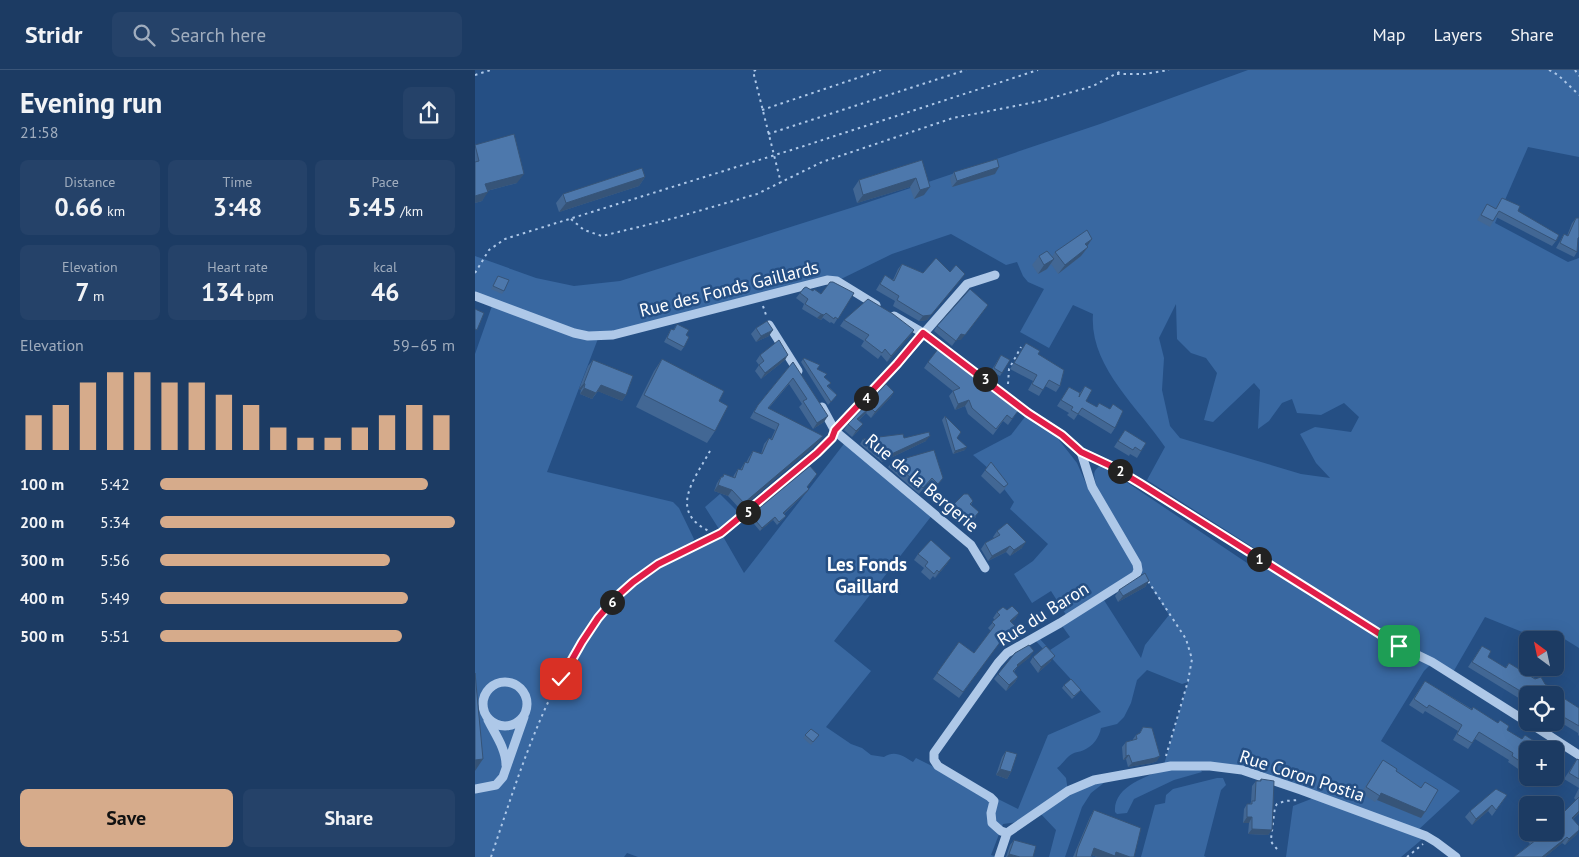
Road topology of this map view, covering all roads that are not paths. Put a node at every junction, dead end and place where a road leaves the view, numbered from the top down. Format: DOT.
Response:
graph roads {
  1 [pos="995,276"];
  2 [pos="475,296"];
  3 [pos="769,325"];
  4 [pos="923,333"];
  5 [pos="805,382"];
  6 [pos="816,398"];
  7 [pos="835,430"];
  8 [pos="1081,452"];
  9 [pos="721,533"];
  10 [pos="985,568"];
  11 [pos="527,711"];
  12 [pos="485,715"];
  13 [pos="1519,716"];
  14 [pos="1542,731"];
  15 [pos="1579,755"];
  16 [pos="506,768"];
  17 [pos="475,789"];
  18 [pos="1007,833"];
  19 [pos="999,857"];
  20 [pos="1456,857"];
  1 -- 4 [label="street"];
  2 -- 4 [label="street, Rue des Fonds Gaillards"];
  3 -- 5 [label="street"];
  4 -- 7 [label="street"];
  4 -- 8 [label="street, Rue des Fonds Gaillards"];
  6 -- 7 [label="street, Rue de la Bergerie"];
  7 -- 9 [label="street"];
  7 -- 10 [label="street, Rue de la Bergerie"];
  8 -- 13 [label="street, Rue des Fonds Gaillards"];
  8 -- 18 [label="street, Rue du Baron"];
  11 -- 12 [label="street"];
  11 -- 12 [label="street"];
  11 -- 16 [label="street"];
  12 -- 16 [label="street"];
  14 -- 15 [label="street, Rue des Fonds Gaillards"];
  16 -- 17 [label="street"];
  18 -- 19 [label="street"];
  18 -- 20 [label="street, Rue Coron Postia"];
}
